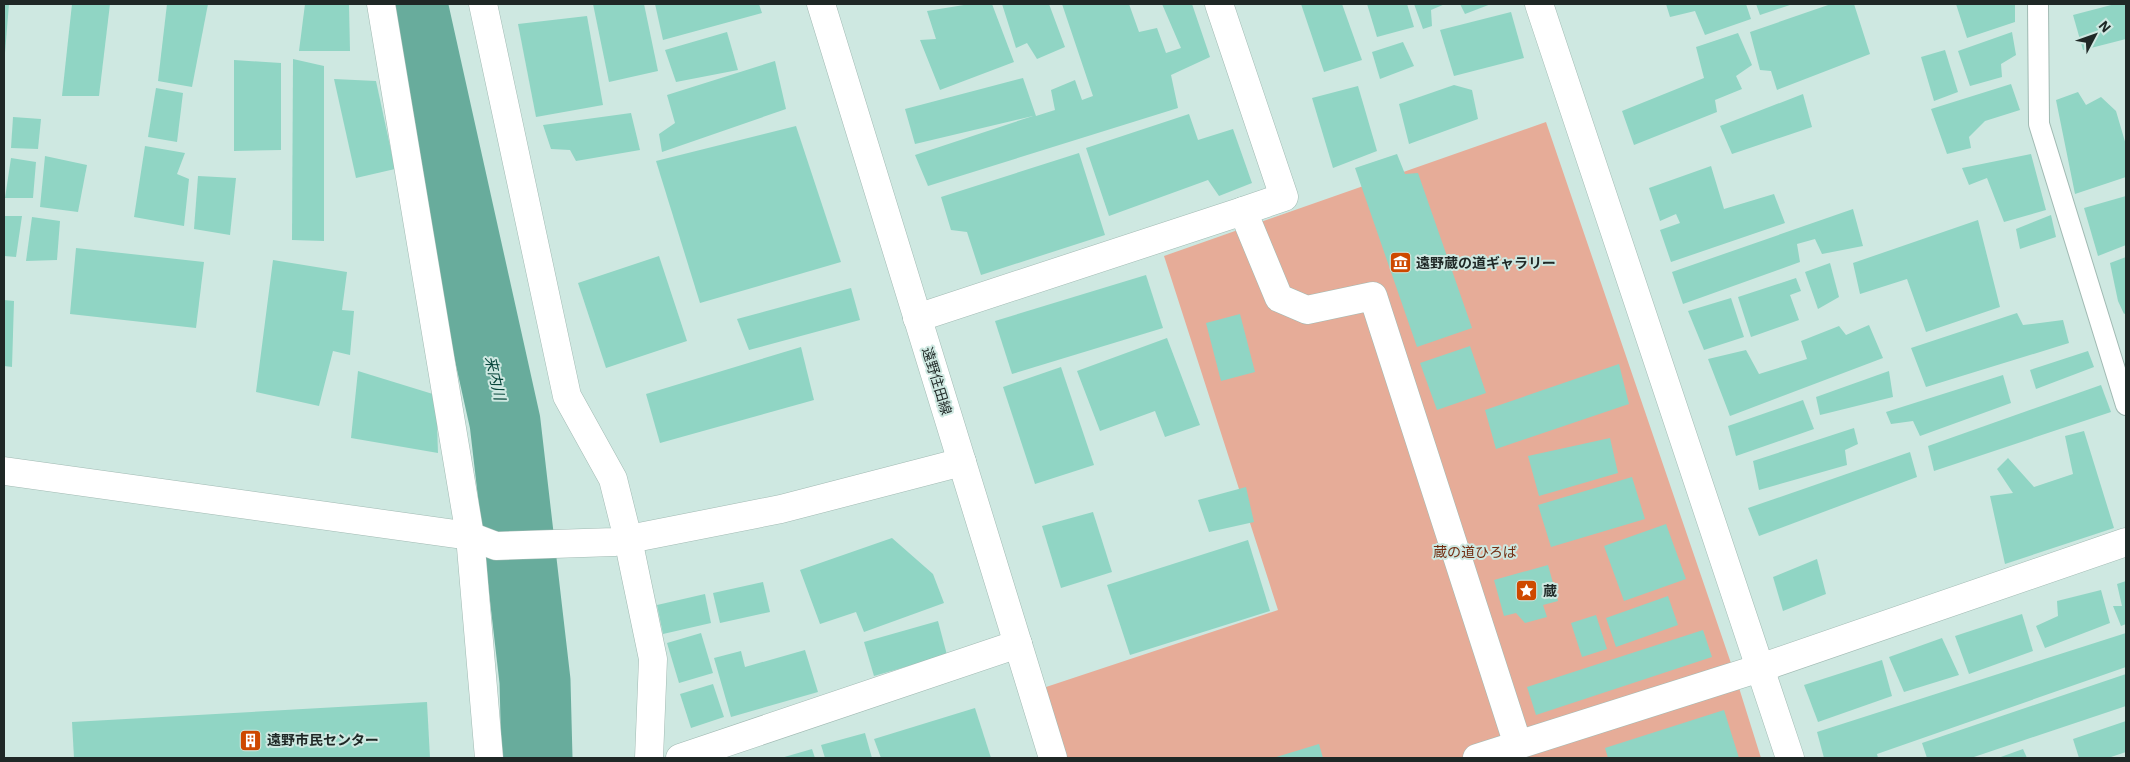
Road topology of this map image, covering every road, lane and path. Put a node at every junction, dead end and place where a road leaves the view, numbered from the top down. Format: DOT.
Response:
graph roads {
  1 [pos="381,4"];
  2 [pos="483,4"];
  3 [pos="821,4"];
  4 [pos="1219,4"];
  5 [pos="1539,4"];
  6 [pos="2038,4"];
  7 [pos="1243,210"];
  8 [pos="917,318"];
  9 [pos="2126,405"];
  10 [pos="962,462"];
  11 [pos="4,471"];
  12 [pos="470,536"];
  13 [pos="621,541"];
  14 [pos="2126,542"];
  15 [pos="1018,644"];
  16 [pos="1760,668"];
  17 [pos="1518,745"];
  18 [pos="489,758"];
  19 [pos="648,758"];
  20 [pos="680,758"];
  21 [pos="1054,758"];
  22 [pos="1478,758"];
  23 [pos="1790,758"];
  1 -- 12 [label="street"];
  2 -- 13 [label="street"];
  3 -- 8 [label="street, 遠野住田線"];
  4 -- 7 [label="street"];
  5 -- 16 [label="street"];
  6 -- 9 [label="lane"];
  7 -- 8 [label="street"];
  7 -- 17 [label="street"];
  8 -- 10 [label="street, 遠野住田線"];
  10 -- 13 [label="street"];
  10 -- 15 [label="street, 遠野住田線"];
  11 -- 12 [label="street"];
  12 -- 13 [label="street"];
  12 -- 18 [label="street"];
  13 -- 19 [label="street"];
  14 -- 16 [label="street"];
  15 -- 20 [label="street"];
  15 -- 21 [label="street, 遠野住田線"];
  16 -- 17 [label="street"];
  16 -- 23 [label="street"];
  17 -- 22 [label="street"];
}
